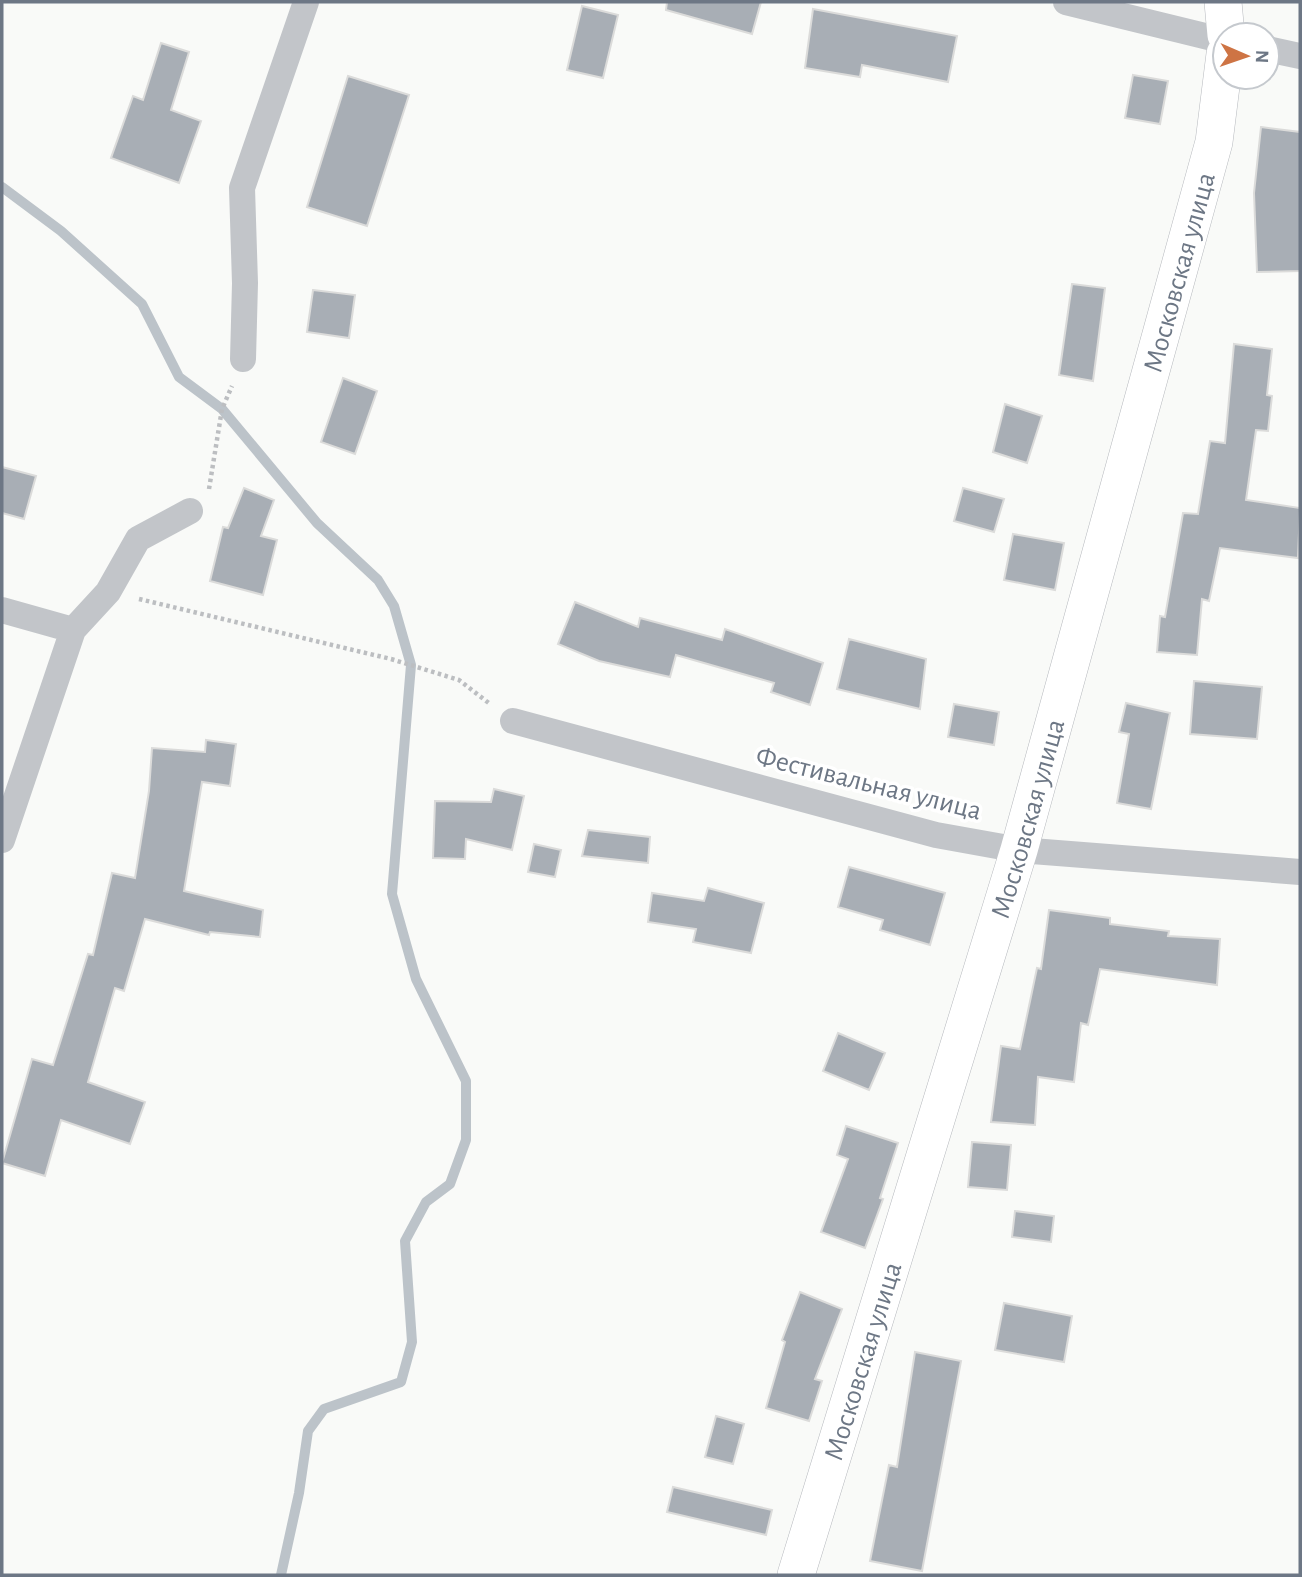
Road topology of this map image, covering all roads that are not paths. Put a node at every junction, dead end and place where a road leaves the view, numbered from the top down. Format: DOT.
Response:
graph roads {
  1 [pos="306,2"];
  2 [pos="1066,2"];
  3 [pos="1223,2"];
  4 [pos="1225,21"];
  5 [pos="1211,38"];
  6 [pos="1281,52"];
  7 [pos="1300,56"];
  8 [pos="1220,91"];
  9 [pos="243,359"];
  10 [pos="191,511"];
  11 [pos="2,610"];
  12 [pos="73,630"];
  13 [pos="513,721"];
  14 [pos="2,840"];
  15 [pos="1018,850"];
  16 [pos="1300,872"];
  17 [pos="796,1575"];
  1 -- 9 [label="street"];
  2 -- 5 [label="street"];
  3 -- 4 [label="street"];
  6 -- 7 [label="street"];
  8 -- 15 [label="street, Московская улица"];
  10 -- 12 [label="street"];
  11 -- 12 [label="street"];
  12 -- 14 [label="street"];
  13 -- 15 [label="street, Фестивальная улица"];
  15 -- 16 [label="street, Фестивальная улица"];
  15 -- 17 [label="street, Московская улица"];
}
